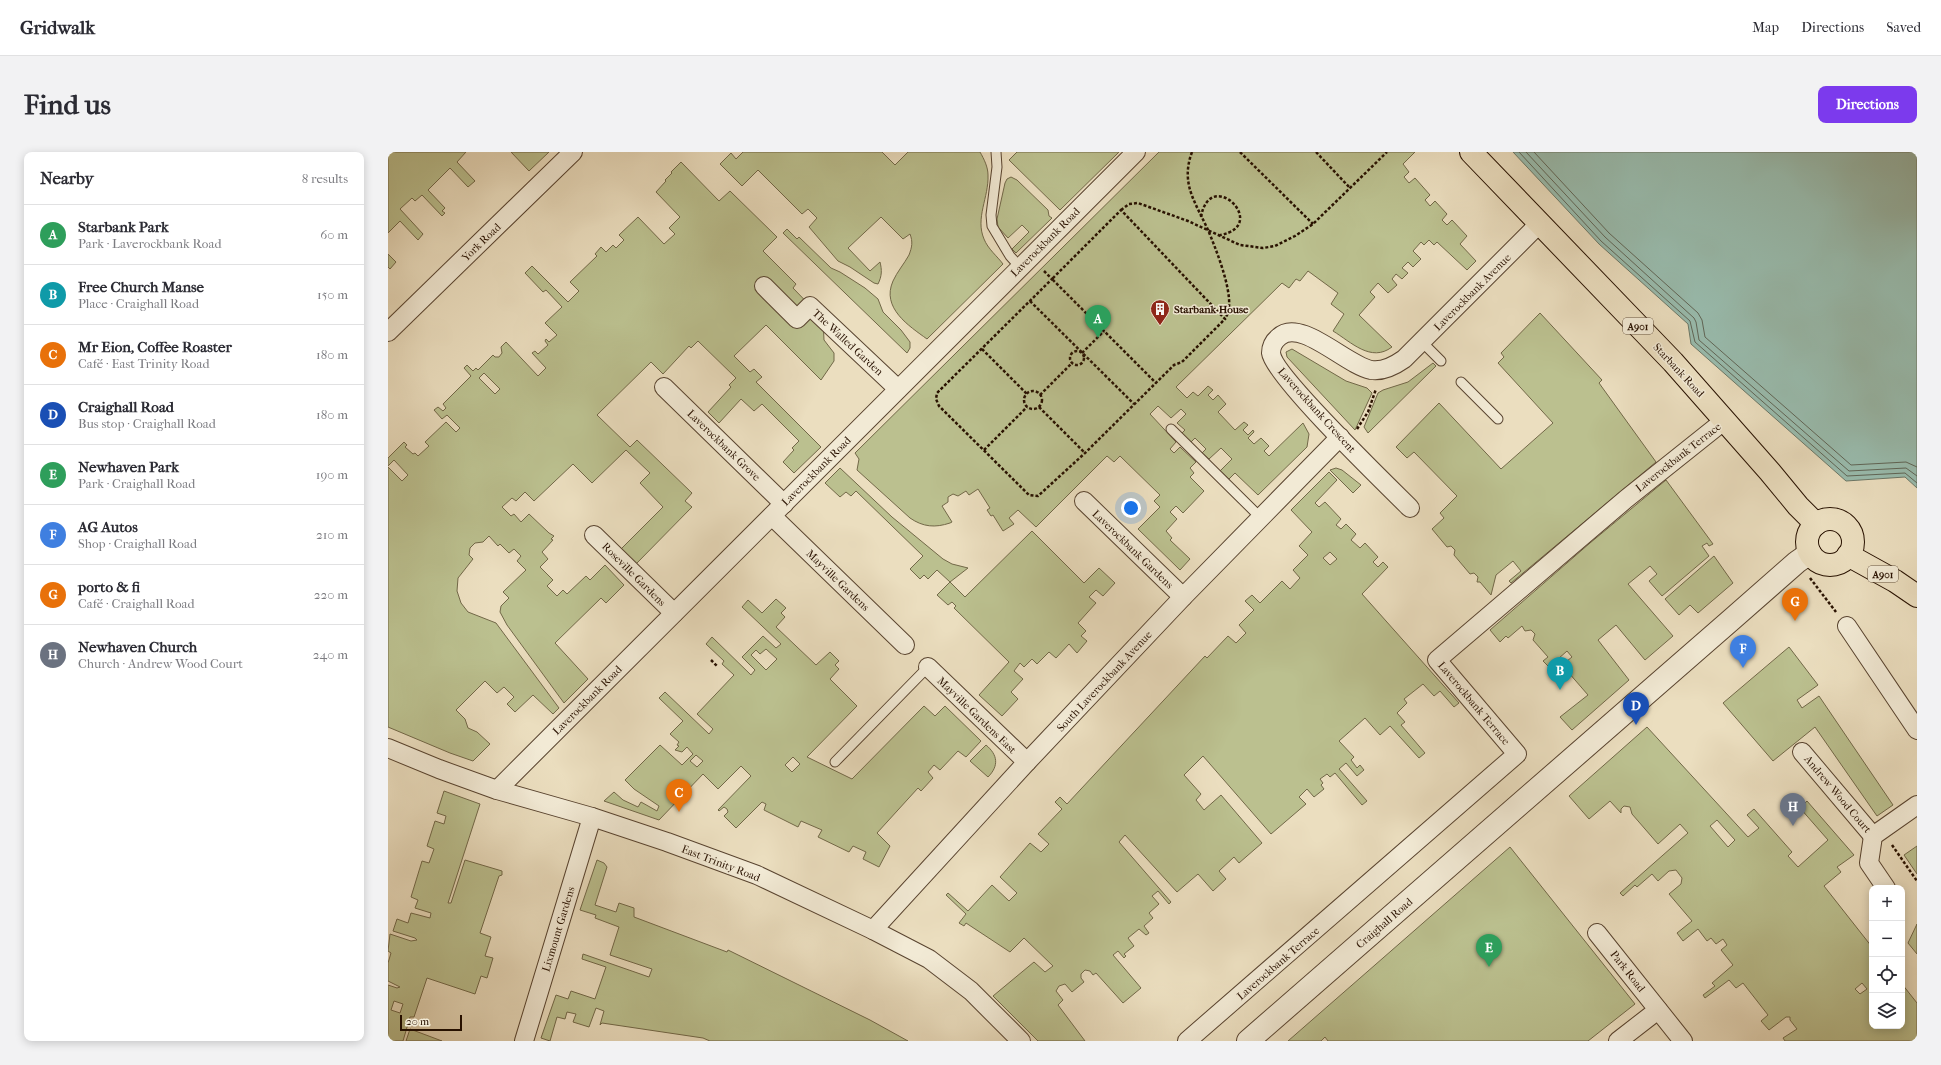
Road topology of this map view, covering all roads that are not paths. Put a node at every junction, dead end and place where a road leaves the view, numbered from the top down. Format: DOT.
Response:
graph roads {
  1 [pos="573,152"];
  2 [pos="996,152"];
  3 [pos="1136,152"];
  4 [pos="1471,152"];
  5 [pos="1539,224"];
  6 [pos="1025,262"];
  7 [pos="764,286"];
  8 [pos="388,332"];
  9 [pos="1422,342"];
  10 [pos="1441,362"];
  11 [pos="1379,371"];
  12 [pos="1461,382"];
  13 [pos="664,386"];
  14 [pos="898,389"];
  15 [pos="1498,419"];
  16 [pos="1725,420"];
  17 [pos="1171,428"];
  18 [pos="1343,440"];
  19 [pos="1084,501"];
  20 [pos="1410,508"];
  21 [pos="778,510"];
  22 [pos="1261,518"];
  23 [pos="1816,524"];
  24 [pos="594,535"];
  25 [pos="1848,555"];
  26 [pos="1804,558"];
  27 [pos="1917,596"];
  28 [pos="1183,598"];
  29 [pos="674,613"];
  30 [pos="1847,626"];
  31 [pos="905,645"];
  32 [pos="928,667"];
  33 [pos="1917,730"];
  34 [pos="388,748"];
  35 [pos="1802,752"];
  36 [pos="835,762"];
  37 [pos="1027,762"];
  38 [pos="497,790"];
  39 [pos="1917,805"];
  40 [pos="592,817"];
  41 [pos="1878,833"];
  42 [pos="1884,885"];
  43 [pos="873,930"];
  44 [pos="1597,933"];
  45 [pos="1658,1010"];
  46 [pos="524,1041"];
  47 [pos="1021,1041"];
  48 [pos="1187,1041"];
  49 [pos="1248,1041"];
  50 [pos="1618,1041"];
  51 [pos="1683,1041"];
  1 -- 8 [label="street, York Road"];
  2 -- 6 [label="lane"];
  3 -- 6 [label="street, Laverockbank Road"];
  4 -- 5 [label="main road, Starbank Road / A901"];
  5 -- 9 [label="street, Laverockbank Avenue"];
  5 -- 16 [label="main road, Starbank Road / A901"];
  6 -- 14 [label="street, Laverockbank Road"];
  7 -- 14 [label="street, The Walled Garden"];
  9 -- 10 [label="lane"];
  9 -- 11 [label="street, Laverockbank Avenue"];
  11 -- 18 [label="street, Laverockbank Crescent"];
  12 -- 15 [label="lane"];
  13 -- 21 [label="street, Laverockbank Grove"];
  14 -- 21 [label="street, Laverockbank Road"];
  16 -- 23 [label="main road, Starbank Road / A901"];
  16 -- 48 [label="street, Laverockbank Terrace"];
  17 -- 22 [label="lane"];
  18 -- 20 [label="street, Laverockbank Crescent"];
  18 -- 22 [label="street, South Laverockbank Avenue"];
  19 -- 28 [label="street, Laverockbank Gardens"];
  21 -- 29 [label="street, Laverockbank Road"];
  21 -- 31 [label="street, Mayville Gardens"];
  22 -- 28 [label="street, South Laverockbank Avenue"];
  23 -- 25 [label="main road"];
  23 -- 26 [label="main road"];
  24 -- 29 [label="street, Roseville Gardens"];
  25 -- 26 [label="main road"];
  25 -- 27 [label="main road, A901"];
  26 -- 49 [label="street, Craighall Road"];
  28 -- 37 [label="street, South Laverockbank Avenue"];
  29 -- 38 [label="street, Laverockbank Road"];
  30 -- 33 [label="street"];
  32 -- 36 [label="lane"];
  32 -- 37 [label="street, Mayville Gardens East"];
  34 -- 38 [label="street, East Trinity Road"];
  35 -- 41 [label="street, Andrew Wood Court"];
  37 -- 43 [label="street, South Laverockbank Avenue"];
  38 -- 40 [label="street, East Trinity Road"];
  39 -- 41 [label="street, Andrew Wood Court"];
  40 -- 43 [label="street, East Trinity Road"];
  40 -- 46 [label="street, Lixmount Gardens"];
  41 -- 42 [label="street, Andrew Wood Court"];
  43 -- 47 [label="street, East Trinity Road"];
  44 -- 45 [label="street, Park Road"];
  45 -- 50 [label="street"];
  45 -- 51 [label="street, Park Road"];
}
